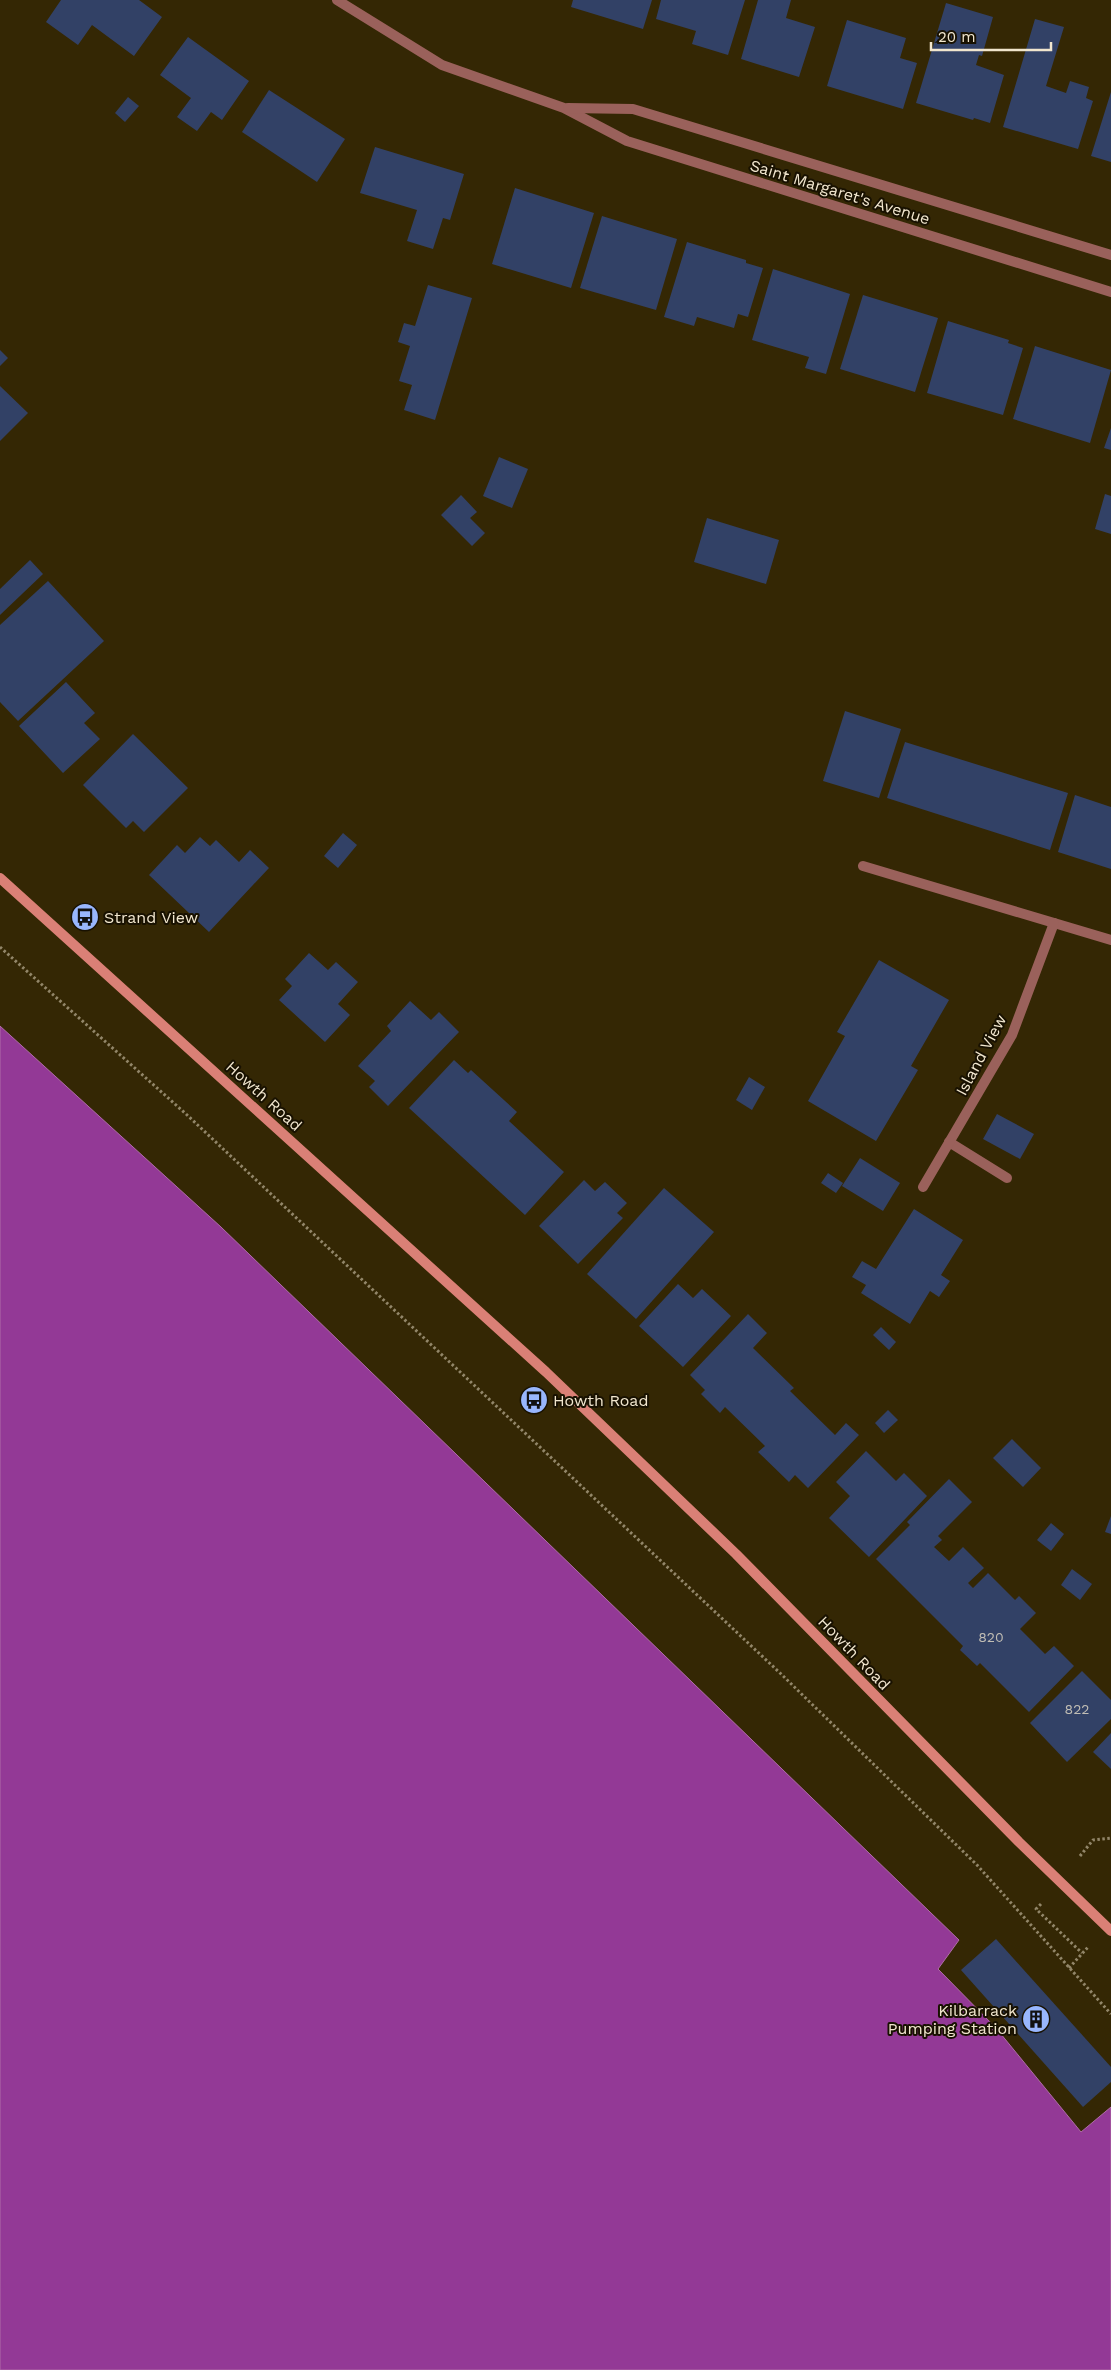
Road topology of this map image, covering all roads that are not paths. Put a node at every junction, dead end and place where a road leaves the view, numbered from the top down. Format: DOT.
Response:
graph roads {
  1 [pos="337,0"];
  2 [pos="564,108"];
  3 [pos="1111,255"];
  4 [pos="1111,292"];
  5 [pos="863,866"];
  6 [pos="0,878"];
  7 [pos="1054,923"];
  8 [pos="1111,940"];
  9 [pos="949,1142"];
  10 [pos="1008,1178"];
  11 [pos="923,1187"];
  12 [pos="1110,1926"];
  1 -- 2 [label="street, Saint Margaret's Avenue"];
  2 -- 3 [label="street, Saint Margaret's Avenue"];
  2 -- 4 [label="street, Saint Margaret's Avenue"];
  5 -- 7 [label="street"];
  6 -- 12 [label="main road, Howth Road"];
  7 -- 8 [label="street"];
  7 -- 9 [label="street, Island View"];
  9 -- 10 [label="street"];
  9 -- 11 [label="street, Island View"];
}
